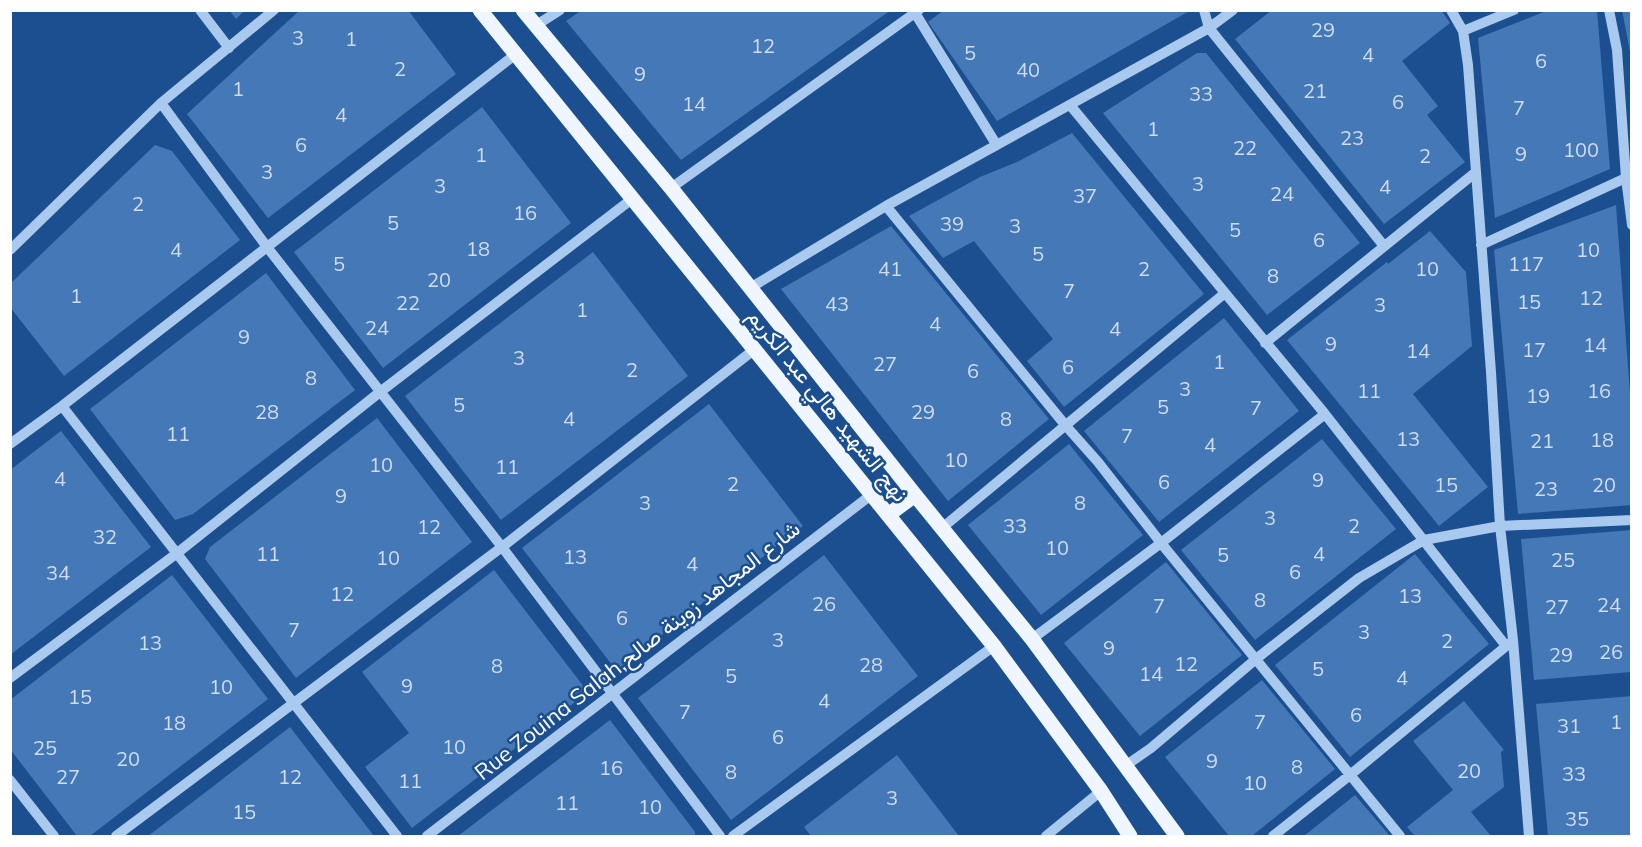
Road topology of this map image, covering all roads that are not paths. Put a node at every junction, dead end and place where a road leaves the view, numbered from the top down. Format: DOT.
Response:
graph roads {
  1 [pos="200,10"];
  2 [pos="274,10"];
  3 [pos="480,10"];
  4 [pos="523,10"];
  5 [pos="560,10"];
  6 [pos="1204,10"];
  7 [pos="1233,10"];
  8 [pos="1451,10"];
  9 [pos="1514,10"];
  10 [pos="1609,10"];
  11 [pos="916,11"];
  12 [pos="535,26"];
  13 [pos="1209,28"];
  14 [pos="1463,31"];
  15 [pos="229,48"];
  16 [pos="516,54"];
  17 [pos="160,103"];
  18 [pos="1070,105"];
  19 [pos="996,144"];
  20 [pos="1476,172"];
  21 [pos="1629,177"];
  22 [pos="671,188"];
  23 [pos="632,199"];
  24 [pos="886,206"];
  25 [pos="1632,225"];
  26 [pos="1481,245"];
  27 [pos="1384,246"];
  28 [pos="267,247"];
  29 [pos="10,250"];
  30 [pos="750,288"];
  31 [pos="1225,293"];
  32 [pos="1265,343"];
  33 [pos="754,349"];
  34 [pos="380,392"];
  35 [pos="62,406"];
  36 [pos="1325,414"];
  37 [pos="1065,426"];
  38 [pos="12,439"];
  39 [pos="871,495"];
  40 [pos="915,495"];
  41 [pos="888,515"];
  42 [pos="1632,520"];
  43 [pos="1500,526"];
  44 [pos="942,528"];
  45 [pos="1424,540"];
  46 [pos="1161,543"];
  47 [pos="502,546"];
  48 [pos="176,554"];
  49 [pos="1032,639"];
  50 [pos="1510,643"];
  51 [pos="994,646"];
  52 [pos="1256,659"];
  53 [pos="10,678"];
  54 [pos="611,694"];
  55 [pos="293,703"];
  56 [pos="1125,766"];
  57 [pos="1350,776"];
  58 [pos="10,780"];
  59 [pos="1101,791"];
  60 [pos="54,837"];
  61 [pos="116,837"];
  62 [pos="397,837"];
  63 [pos="427,837"];
  64 [pos="720,837"];
  65 [pos="734,837"];
  66 [pos="1046,837"];
  67 [pos="1130,837"];
  68 [pos="1177,837"];
  69 [pos="1273,837"];
  70 [pos="1400,837"];
  71 [pos="1529,837"];
  1 -- 15 [label="street"];
  2 -- 15 [label="street"];
  3 -- 16 [label="main road, نهج الشهيد هالي عبد الكريم"];
  4 -- 12 [label="main road"];
  5 -- 12 [label="street"];
  6 -- 13 [label="street"];
  7 -- 13 [label="street"];
  8 -- 14 [label="street"];
  9 -- 14 [label="street"];
  10 -- 21 [label="street"];
  11 -- 19 [label="street"];
  11 -- 22 [label="street"];
  12 -- 22 [label="main road"];
  13 -- 18 [label="street"];
  13 -- 27 [label="street"];
  14 -- 20 [label="street"];
  15 -- 17 [label="street"];
  16 -- 23 [label="main road, نهج الشهيد هالي عبد الكريم"];
  16 -- 28 [label="street"];
  17 -- 28 [label="street"];
  17 -- 29 [label="street"];
  18 -- 19 [label="street"];
  18 -- 31 [label="street"];
  19 -- 24 [label="street"];
  20 -- 26 [label="street"];
  20 -- 27 [label="street"];
  21 -- 25 [label="street"];
  21 -- 26 [label="street"];
  22 -- 30 [label="main road"];
  23 -- 33 [label="main road, نهج الشهيد هالي عبد الكريم"];
  23 -- 34 [label="street"];
  24 -- 30 [label="street"];
  24 -- 37 [label="street"];
  26 -- 43 [label="street"];
  27 -- 32 [label="street"];
  28 -- 34 [label="street"];
  28 -- 35 [label="street"];
  30 -- 40 [label="main road"];
  31 -- 32 [label="street"];
  31 -- 37 [label="street"];
  32 -- 36 [label="street"];
  33 -- 39 [label="main road, نهج الشهيد هالي عبد الكريم"];
  33 -- 47 [label="street"];
  34 -- 47 [label="street"];
  34 -- 48 [label="street"];
  35 -- 38 [label="street"];
  35 -- 48 [label="street"];
  36 -- 45 [label="street"];
  36 -- 46 [label="street"];
  37 -- 44 [label="street"];
  37 -- 46 [label="street"];
  39 -- 41 [label="main road, نهج الشهيد هالي عبد الكريم"];
  39 -- 54 [label="street, Rue Zouina Salah,شارع المجاهد زوينة صالح"];
  40 -- 41 [label="main road"];
  40 -- 44 [label="main road"];
  41 -- 51 [label="main road, نهج الشهيد هالي عبد الكريم"];
  42 -- 43 [label="street"];
  43 -- 45 [label="street"];
  43 -- 50 [label="street"];
  44 -- 49 [label="main road"];
  45 -- 50 [label="street"];
  45 -- 52 [label="street"];
  46 -- 49 [label="street"];
  46 -- 52 [label="street"];
  47 -- 54 [label="street"];
  47 -- 55 [label="street"];
  48 -- 53 [label="street"];
  48 -- 55 [label="street"];
  49 -- 56 [label="main road"];
  50 -- 57 [label="street"];
  50 -- 71 [label="street"];
  51 -- 59 [label="main road, نهج الشهيد هالي عبد الكريم"];
  51 -- 65 [label="street"];
  52 -- 56 [label="street"];
  52 -- 57 [label="street"];
  54 -- 63 [label="street, Rue Zouina Salah,شارع المجاهد زوينة صالح"];
  54 -- 64 [label="street"];
  55 -- 61 [label="street"];
  55 -- 62 [label="street"];
  56 -- 68 [label="main road"];
  57 -- 69 [label="street"];
  57 -- 70 [label="street"];
  58 -- 60 [label="street"];
  59 -- 66 [label="street"];
  59 -- 67 [label="main road, نهج الشهيد هالي عبد الكريم"];
}
